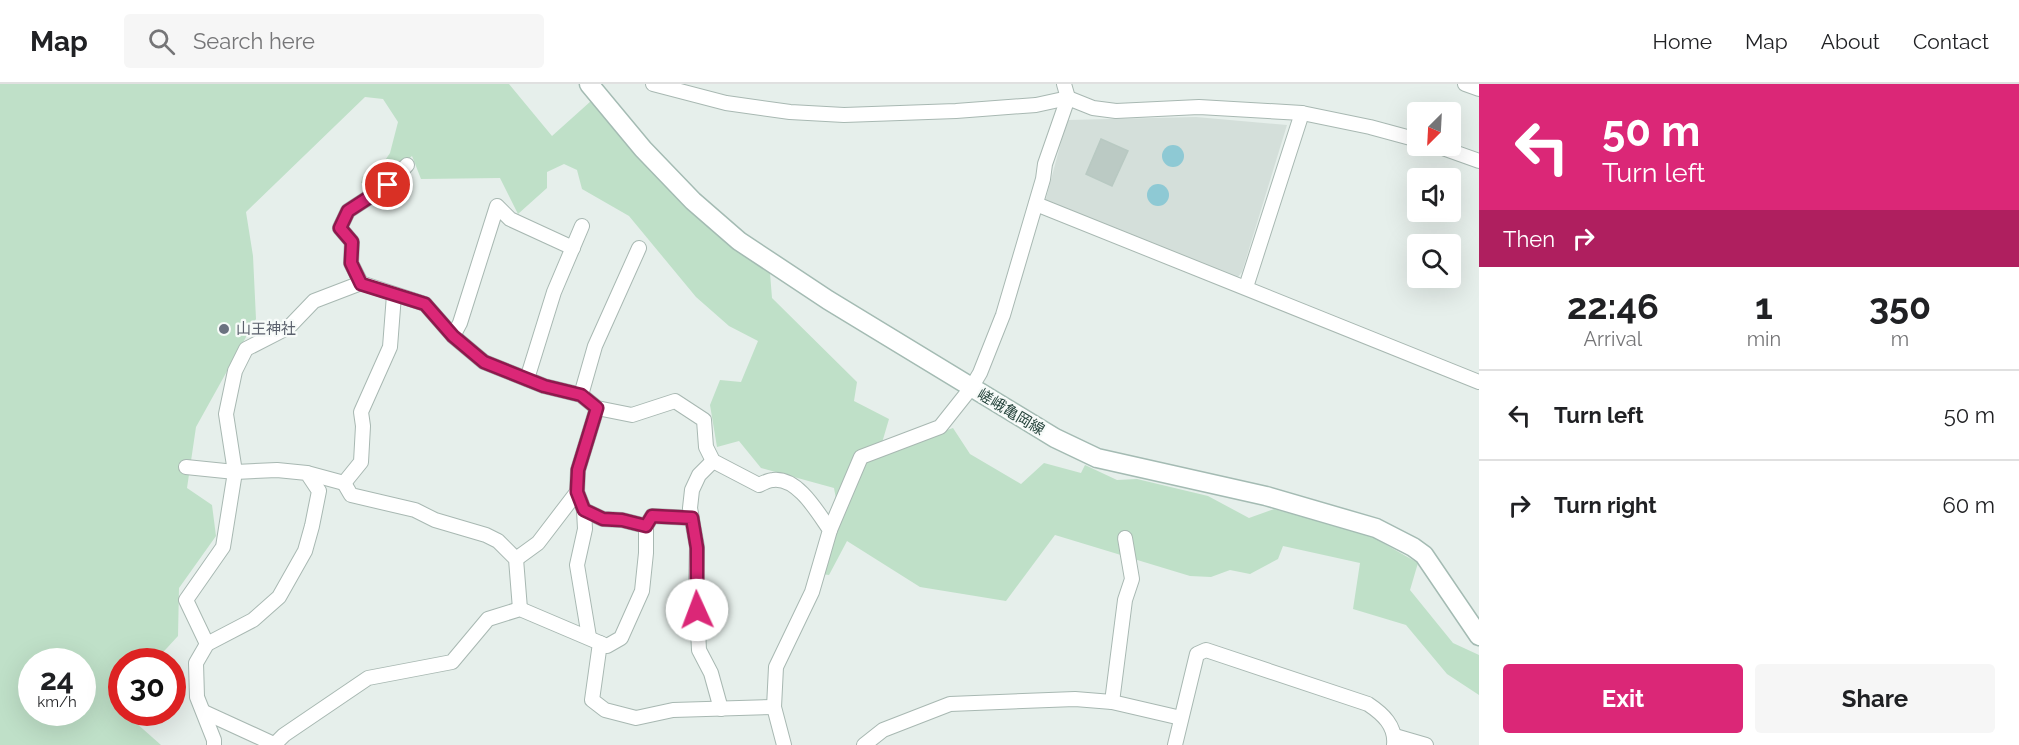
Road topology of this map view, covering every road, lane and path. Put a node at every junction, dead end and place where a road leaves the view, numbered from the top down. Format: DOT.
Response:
graph roads {
  1 [pos="589,84"];
  2 [pos="653,84"];
  3 [pos="1064,84"];
  4 [pos="1465,84"];
  5 [pos="1479,89"];
  6 [pos="1068,98"];
  7 [pos="1302,113"];
  8 [pos="1407,137"];
  9 [pos="1461,155"];
  10 [pos="1479,161"];
  11 [pos="407,165"];
  12 [pos="1036,204"];
  13 [pos="582,226"];
  14 [pos="573,248"];
  15 [pos="639,248"];
  16 [pos="361,284"];
  17 [pos="1246,287"];
  18 [pos="394,295"];
  19 [pos="453,336"];
  20 [pos="527,379"];
  21 [pos="1479,382"];
  22 [pos="971,388"];
  23 [pos="581,395"];
  24 [pos="597,408"];
  25 [pos="713,461"];
  26 [pos="186,467"];
  27 [pos="235,472"];
  28 [pos="307,473"];
  29 [pos="344,483"];
  30 [pos="577,492"];
  31 [pos="584,510"];
  32 [pos="692,518"];
  33 [pos="646,526"];
  34 [pos="830,530"];
  35 [pos="1125,538"];
  36 [pos="516,559"];
  37 [pos="520,609"];
  38 [pos="1479,636"];
  39 [pos="595,640"];
  40 [pos="207,644"];
  41 [pos="1112,702"];
  42 [pos="774,707"];
  43 [pos="721,708"];
  44 [pos="204,712"];
  45 [pos="1181,718"];
  46 [pos="256,740"];
  47 [pos="1395,741"];
  48 [pos="276,744"];
  49 [pos="214,745"];
  50 [pos="784,745"];
  51 [pos="864,745"];
  52 [pos="1175,745"];
  53 [pos="1426,745"];
  1 -- 22 [label="main road, 嵯峨亀岡線"];
  2 -- 6 [label="street"];
  3 -- 6 [label="street"];
  4 -- 5 [label="street"];
  6 -- 7 [label="street"];
  6 -- 12 [label="street"];
  7 -- 8 [label="street"];
  7 -- 17 [label="street"];
  9 -- 10 [label="street"];
  11 -- 16 [label="street"];
  12 -- 17 [label="street"];
  12 -- 22 [label="street"];
  13 -- 14 [label="street"];
  14 -- 19 [label="street"];
  14 -- 20 [label="street"];
  15 -- 23 [label="street"];
  16 -- 18 [label="street"];
  16 -- 27 [label="street"];
  17 -- 21 [label="street"];
  18 -- 19 [label="street"];
  18 -- 29 [label="street"];
  19 -- 20 [label="street"];
  20 -- 23 [label="street"];
  22 -- 34 [label="street"];
  22 -- 38 [label="main road, 嵯峨亀岡線"];
  23 -- 24 [label="street"];
  24 -- 25 [label="street"];
  24 -- 30 [label="street"];
  25 -- 32 [label="street"];
  25 -- 34 [label="street"];
  26 -- 27 [label="street"];
  27 -- 28 [label="street"];
  27 -- 40 [label="street"];
  28 -- 29 [label="street"];
  28 -- 40 [label="street"];
  29 -- 36 [label="street"];
  30 -- 31 [label="street"];
  30 -- 36 [label="street"];
  31 -- 33 [label="street"];
  31 -- 39 [label="street"];
  32 -- 33 [label="street"];
  32 -- 43 [label="street"];
  33 -- 39 [label="street"];
  34 -- 42 [label="street"];
  35 -- 41 [label="street"];
  36 -- 37 [label="street"];
  37 -- 39 [label="street"];
  37 -- 48 [label="street"];
  39 -- 43 [label="street"];
  40 -- 44 [label="street"];
  41 -- 45 [label="street"];
  41 -- 51 [label="street"];
  42 -- 43 [label="street"];
  42 -- 50 [label="street"];
  44 -- 46 [label="street"];
  44 -- 49 [label="street"];
  45 -- 47 [label="street"];
  45 -- 52 [label="street"];
  46 -- 48 [label="street"];
  47 -- 53 [label="street"];
}
